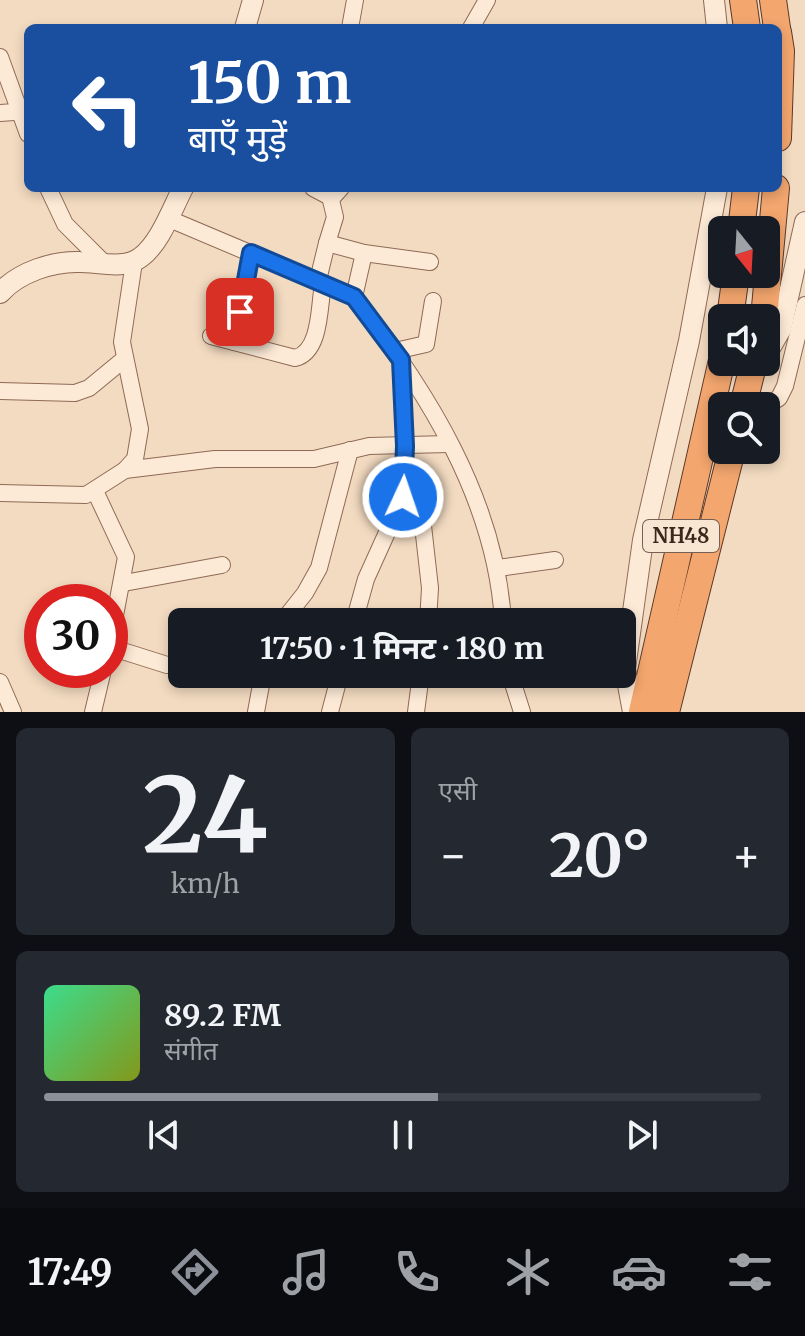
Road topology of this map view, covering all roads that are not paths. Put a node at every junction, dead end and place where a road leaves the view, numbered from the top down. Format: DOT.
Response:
graph roads {
  1 [pos="253,0"];
  2 [pos="355,0"];
  3 [pos="487,0"];
  4 [pos="714,0"];
  5 [pos="743,0"];
  6 [pos="773,0"];
  7 [pos="246,24"];
  8 [pos="351,24"];
  9 [pos="473,24"];
  10 [pos="717,24"];
  11 [pos="746,24"];
  12 [pos="777,24"];
  13 [pos="0,57"];
  14 [pos="24,110"];
  15 [pos="0,113"];
  16 [pos="50,192"];
  17 [pos="181,192"];
  18 [pos="333,192"];
  19 [pos="716,192"];
  20 [pos="746,192"];
  21 [pos="776,192"];
  22 [pos="743,216"];
  23 [pos="167,218"];
  24 [pos="805,222"];
  25 [pos="327,243"];
  26 [pos="251,253"];
  27 [pos="364,253"];
  28 [pos="134,262"];
  29 [pos="430,262"];
  30 [pos="104,263"];
  31 [pos="321,282"];
  32 [pos="0,293"];
  33 [pos="354,297"];
  34 [pos="433,301"];
  35 [pos="765,304"];
  36 [pos="805,305"];
  37 [pos="780,331"];
  38 [pos="211,336"];
  39 [pos="234,342"];
  40 [pos="398,355"];
  41 [pos="123,360"];
  42 [pos="718,376"];
  43 [pos="0,391"];
  44 [pos="780,396"];
  45 [pos="448,444"];
  46 [pos="405,446"];
  47 [pos="350,450"];
  48 [pos="728,464"];
  49 [pos="125,470"];
  50 [pos="95,491"];
  51 [pos="0,493"];
  52 [pos="403,497"];
  53 [pos="555,560"];
  54 [pos="222,565"];
  55 [pos="498,568"];
  56 [pos="124,583"];
  57 [pos="293,608"];
  58 [pos="358,608"];
  59 [pos="429,608"];
  60 [pos="502,608"];
  61 [pos="128,651"];
  62 [pos="167,665"];
  63 [pos="0,682"];
  64 [pos="99,688"];
  65 [pos="260,688"];
  66 [pos="336,688"];
  67 [pos="419,688"];
  68 [pos="514,688"];
  69 [pos="13,712"];
  70 [pos="93,712"];
  71 [pos="256,712"];
  72 [pos="330,712"];
  73 [pos="416,712"];
  74 [pos="522,712"];
  75 [pos="633,712"];
  76 [pos="642,712"];
  77 [pos="666,712"];
  1 -- 7 [label="street"];
  2 -- 8 [label="street"];
  3 -- 9 [label="street"];
  4 -- 10 [label="street"];
  5 -- 11 [label="highway"];
  6 -- 12 [label="highway"];
  13 -- 14 [label="street"];
  14 -- 15 [label="street"];
  16 -- 30 [label="street"];
  17 -- 23 [label="street"];
  18 -- 25 [label="street"];
  19 -- 75 [label="street"];
  20 -- 22 [label="highway"];
  21 -- 35 [label="highway"];
  23 -- 26 [label="street"];
  23 -- 28 [label="street"];
  24 -- 37 [label="street"];
  25 -- 27 [label="street"];
  25 -- 31 [label="street"];
  26 -- 31 [label="street"];
  26 -- 39 [label="street"];
  27 -- 29 [label="street"];
  27 -- 33 [label="street"];
  28 -- 30 [label="street"];
  28 -- 41 [label="street"];
  30 -- 32 [label="street"];
  31 -- 33 [label="street"];
  31 -- 39 [label="street"];
  33 -- 40 [label="street"];
  34 -- 40 [label="street"];
  36 -- 44 [label="street"];
  38 -- 39 [label="street"];
  40 -- 45 [label="street"];
  40 -- 46 [label="street"];
  41 -- 43 [label="street"];
  41 -- 49 [label="street"];
  42 -- 76 [label="highway, NH48"];
  45 -- 46 [label="street"];
  45 -- 55 [label="street"];
  46 -- 47 [label="street"];
  46 -- 52 [label="street"];
  47 -- 49 [label="street"];
  47 -- 57 [label="street"];
  48 -- 77 [label="highway, NH48"];
  49 -- 50 [label="street"];
  50 -- 51 [label="street"];
  50 -- 56 [label="street"];
  52 -- 58 [label="street"];
  52 -- 59 [label="street"];
  53 -- 55 [label="street"];
  54 -- 56 [label="street"];
  55 -- 60 [label="street"];
  61 -- 62 [label="street"];
  63 -- 69 [label="street"];
  64 -- 70 [label="street"];
  65 -- 71 [label="street"];
  66 -- 72 [label="street"];
  67 -- 73 [label="street"];
  68 -- 74 [label="street"];
}
